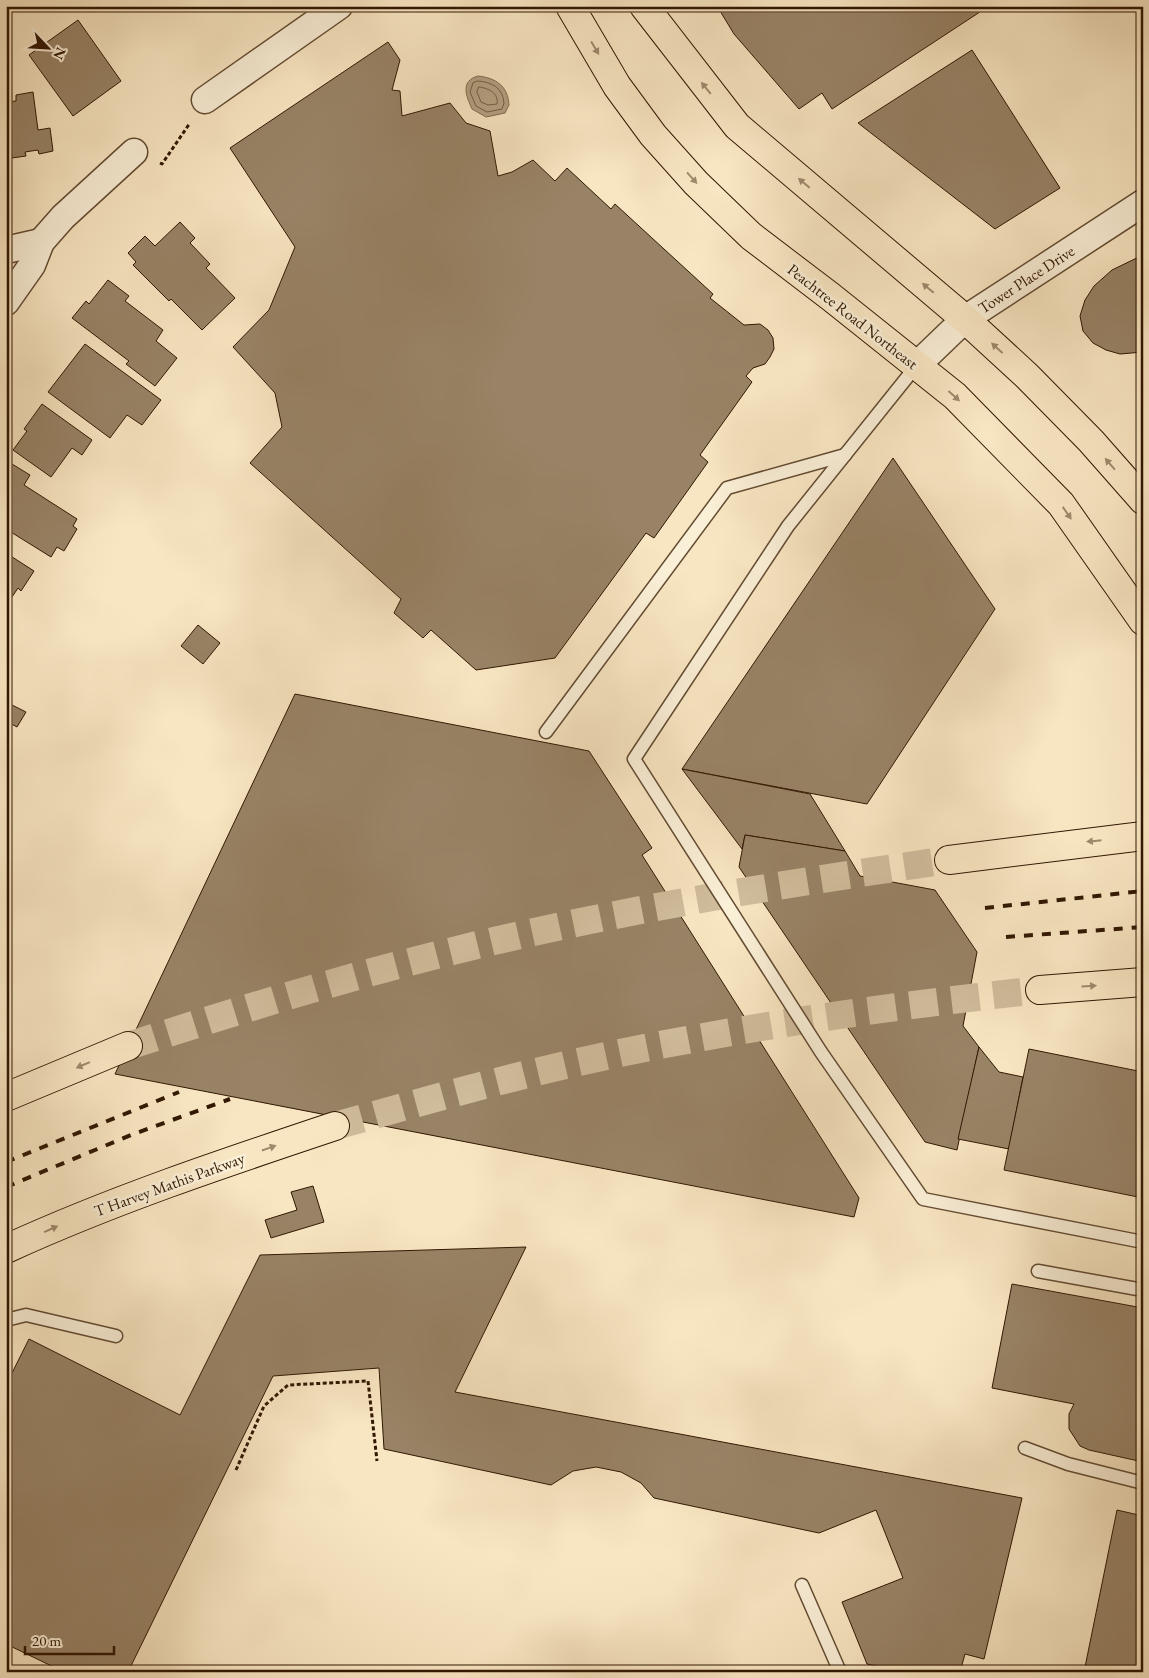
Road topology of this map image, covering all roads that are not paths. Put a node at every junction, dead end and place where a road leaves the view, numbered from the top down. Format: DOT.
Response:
graph roads {
  1 [pos="339,6"];
  2 [pos="570,6"];
  3 [pos="644,6"];
  4 [pos="205,100"];
  5 [pos="134,152"];
  6 [pos="1143,202"];
  7 [pos="41,242"];
  8 [pos="6,250"];
  9 [pos="6,302"];
  10 [pos="965,320"];
  11 [pos="917,365"];
  12 [pos="845,455"];
  13 [pos="1143,500"];
  14 [pos="1143,621"];
  15 [pos="546,732"];
  16 [pos="1143,836"];
  17 [pos="950,860"];
  18 [pos="1143,982"];
  19 [pos="1040,990"];
  20 [pos="128,1046"];
  21 [pos="6,1097"];
  22 [pos="335,1126"];
  23 [pos="1143,1242"];
  24 [pos="6,1249"];
  25 [pos="1038,1272"];
  26 [pos="1143,1290"];
  27 [pos="6,1320"];
  28 [pos="116,1336"];
  29 [pos="1025,1448"];
  30 [pos="1143,1483"];
  31 [pos="802,1585"];
  32 [pos="840,1672"];
  1 -- 4 [label="street"];
  2 -- 11 [label="highway, Peachtree Road Northeast, one-way"];
  10 -- 3 [label="highway, one-way"];
  5 -- 7 [label="street"];
  6 -- 10 [label="street, Tower Place Drive"];
  7 -- 8 [label="street"];
  7 -- 9 [label="street"];
  10 -- 11 [label="street, Tower Place Drive"];
  13 -- 10 [label="highway, one-way"];
  11 -- 12 [label="lane"];
  11 -- 14 [label="highway, Peachtree Road Northeast, one-way"];
  12 -- 15 [label="lane"];
  12 -- 23 [label="lane"];
  16 -- 17 [label="highway, one-way"];
  19 -- 18 [label="highway, one-way"];
  20 -- 21 [label="highway, one-way"];
  24 -- 22 [label="highway, T Harvey Mathis Parkway, one-way"];
  25 -- 26 [label="lane"];
  27 -- 28 [label="lane"];
  29 -- 30 [label="lane"];
  31 -- 32 [label="lane"];
}
